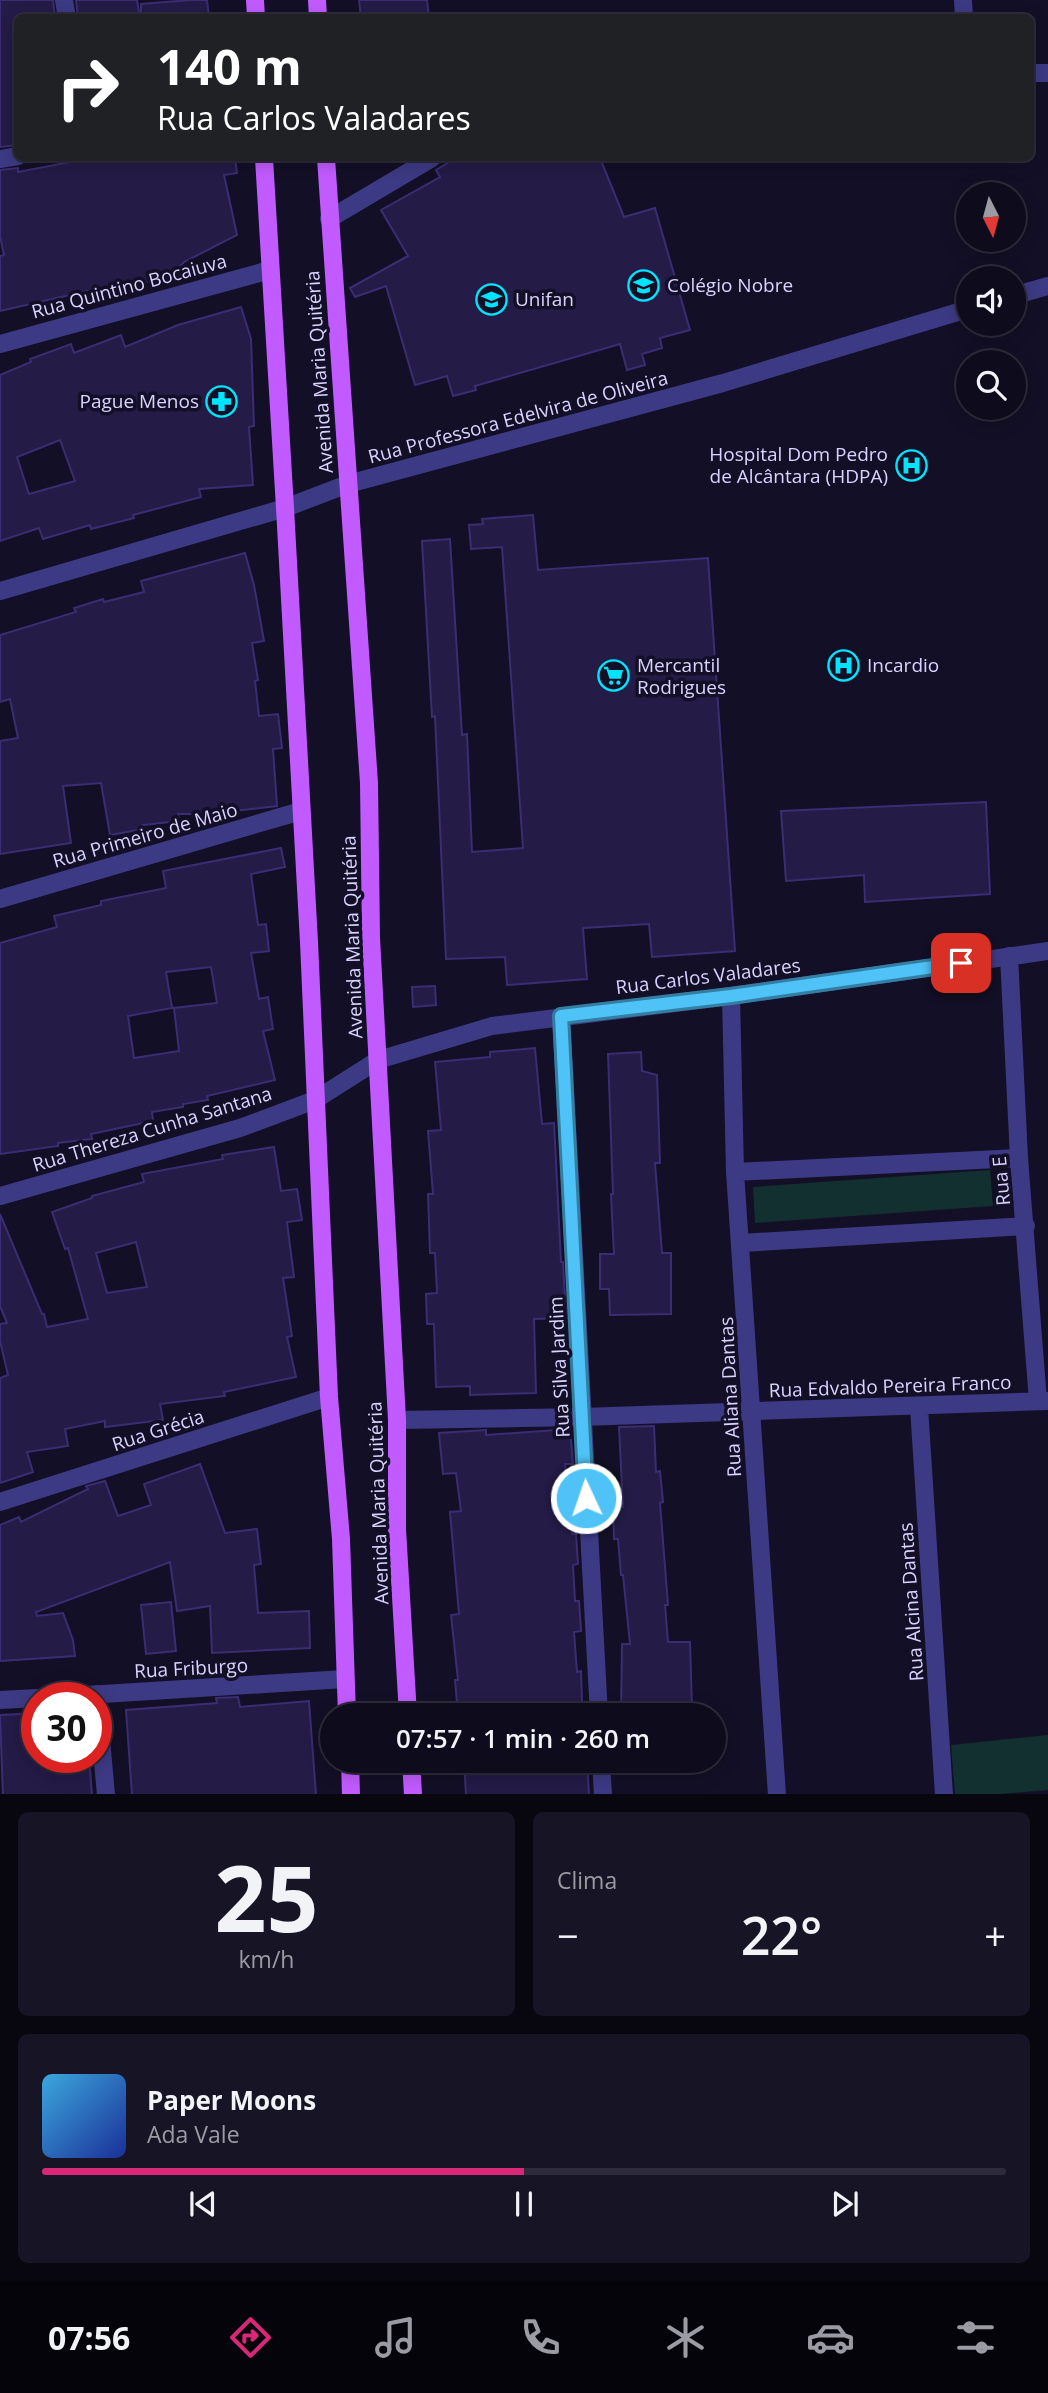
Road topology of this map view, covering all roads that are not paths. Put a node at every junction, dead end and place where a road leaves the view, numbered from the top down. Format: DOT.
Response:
graph roads {
  1 [pos="264,161"];
  2 [pos="326,161"];
  3 [pos="427,161"];
  4 [pos="329,219"];
  5 [pos="270,270"];
  6 [pos="1048,286"];
  7 [pos="1026,292"];
  8 [pos="956,313"];
  9 [pos="0,344"];
  10 [pos="348,484"];
  11 [pos="285,508"];
  12 [pos="0,591"];
  13 [pos="301,811"];
  14 [pos="0,899"];
  15 [pos="1048,951"];
  16 [pos="1009,956"];
  17 [pos="731,996"];
  18 [pos="561,1016"];
  19 [pos="378,1060"];
  20 [pos="315,1100"];
  21 [pos="1019,1158"];
  22 [pos="735,1171"];
  23 [pos="0,1196"];
  24 [pos="1026,1226"];
  25 [pos="741,1243"];
  26 [pos="329,1397"];
  27 [pos="1043,1401"];
  28 [pos="919,1407"];
  29 [pos="751,1412"];
  30 [pos="582,1418"];
  31 [pos="397,1420"];
  32 [pos="0,1502"];
  33 [pos="345,1679"];
  34 [pos="112,1693"];
  35 [pos="21,1699"];
  36 [pos="0,1700"];
  37 [pos="346,1703"];
  38 [pos="407,1703"];
  39 [pos="598,1703"];
  40 [pos="104,1773"];
  41 [pos="350,1773"];
  42 [pos="412,1773"];
  43 [pos="602,1773"];
  44 [pos="106,1794"];
  45 [pos="351,1794"];
  46 [pos="413,1794"];
  47 [pos="603,1794"];
  48 [pos="777,1794"];
  49 [pos="944,1794"];
  1 -- 5 [label="main road, Avenida Maria Quitéria"];
  2 -- 4 [label="main road, Avenida Maria Quitéria"];
  3 -- 4 [label="street"];
  4 -- 10 [label="main road, Avenida Maria Quitéria"];
  5 -- 9 [label="street, Rua Quintino Bocaiuva"];
  5 -- 11 [label="main road, Avenida Maria Quitéria"];
  6 -- 7 [label="street"];
  8 -- 10 [label="street, Rua Professora Edelvira de Oliveira"];
  10 -- 11 [label="street, Rua Professora Edelvira de Oliveira"];
  10 -- 19 [label="main road, Avenida Maria Quitéria"];
  11 -- 12 [label="street, Rua Professora Edelvira de Oliveira"];
  11 -- 13 [label="main road, Avenida Maria Quitéria"];
  13 -- 14 [label="street, Rua Primeiro de Maio"];
  13 -- 20 [label="main road, Avenida Maria Quitéria"];
  15 -- 16 [label="street, Rua Carlos Valadares"];
  16 -- 17 [label="street, Rua Carlos Valadares"];
  16 -- 21 [label="street, Rua E"];
  17 -- 18 [label="street, Rua Carlos Valadares"];
  17 -- 22 [label="street, Rua Aliana Dantas"];
  18 -- 19 [label="street, Rua Carlos Valadares"];
  18 -- 30 [label="street, Rua Silva Jardim"];
  19 -- 20 [label="street, Rua Thereza Cunha Santana"];
  19 -- 31 [label="main road, Avenida Maria Quitéria"];
  20 -- 23 [label="street, Rua Thereza Cunha Santana"];
  20 -- 26 [label="main road, Avenida Maria Quitéria"];
  21 -- 22 [label="street"];
  21 -- 24 [label="street, Rua E"];
  22 -- 25 [label="street, Rua Aliana Dantas"];
  24 -- 25 [label="street"];
  24 -- 27 [label="street, Rua E"];
  25 -- 29 [label="street, Rua Aliana Dantas"];
  26 -- 32 [label="street, Rua Grécia"];
  26 -- 33 [label="main road, Avenida Maria Quitéria"];
  27 -- 28 [label="street, Rua Edvaldo Pereira Franco"];
  28 -- 29 [label="street, Rua Edvaldo Pereira Franco"];
  28 -- 49 [label="street, Rua Alcina Dantas"];
  29 -- 30 [label="street, Rua Edvaldo Pereira Franco"];
  29 -- 48 [label="street, Rua Aliana Dantas"];
  30 -- 31 [label="street, Rua Edvaldo Pereira Franco"];
  30 -- 39 [label="street, Rua Silva Jardim"];
  31 -- 38 [label="main road, Avenida Maria Quitéria"];
  33 -- 34 [label="street, Rua Friburgo"];
  33 -- 37 [label="main road, Avenida Maria Quitéria"];
  35 -- 36 [label="street, Rua Friburgo"];
  40 -- 44 [label="street"];
  41 -- 45 [label="main road"];
  42 -- 46 [label="main road"];
  43 -- 47 [label="street"];
}
